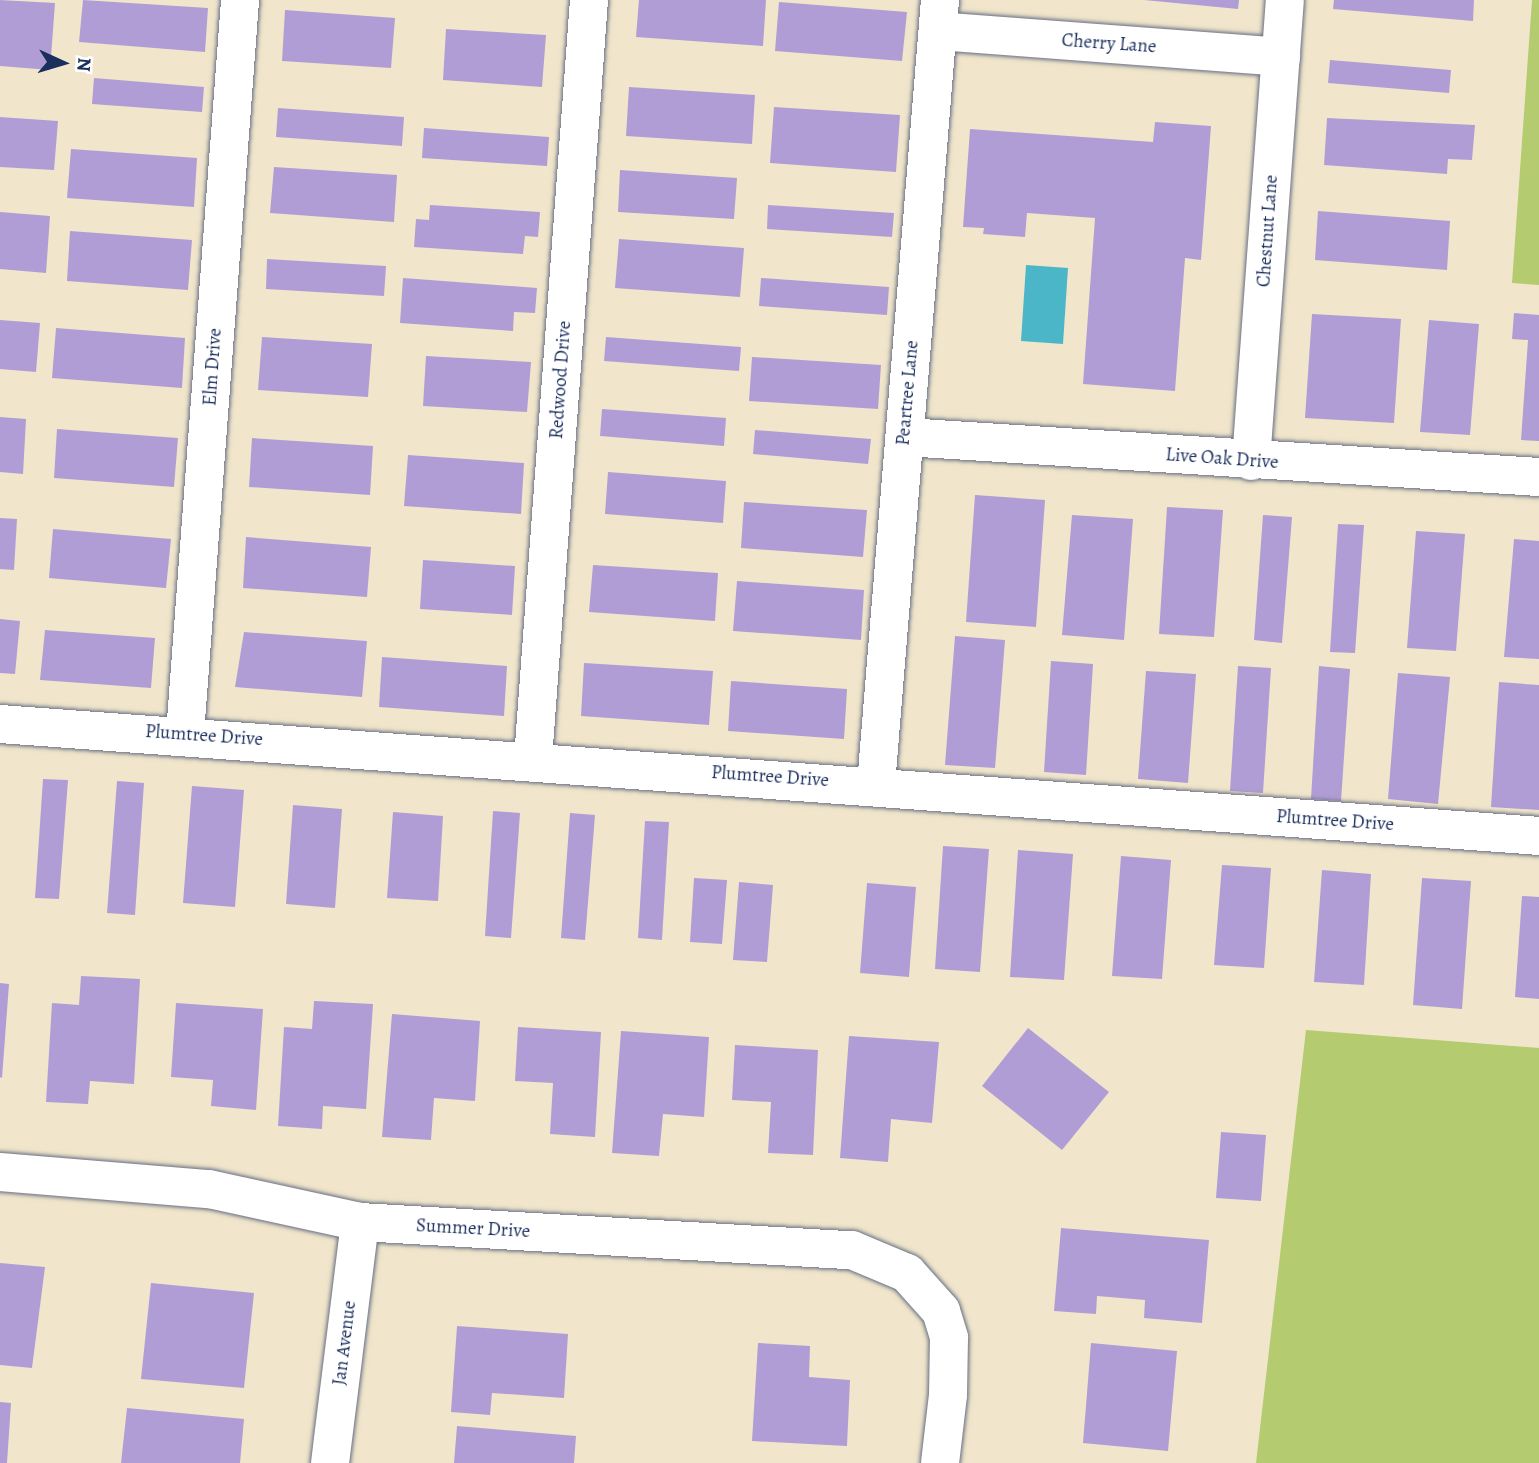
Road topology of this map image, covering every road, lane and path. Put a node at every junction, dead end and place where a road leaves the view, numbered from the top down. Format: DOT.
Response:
graph roads {
  1 [pos="240,0"];
  2 [pos="589,0"];
  3 [pos="1285,0"];
  4 [pos="939,15"];
  5 [pos="1280,57"];
  6 [pos="905,437"];
  7 [pos="1251,461"];
  8 [pos="1539,477"];
  9 [pos="0,724"];
  10 [pos="185,734"];
  11 [pos="533,759"];
  12 [pos="876,785"];
  13 [pos="1539,836"];
  14 [pos="0,1172"];
  15 [pos="360,1222"];
  16 [pos="330,1463"];
  17 [pos="940,1463"];
  1 -- 10 [label="street, Elm Drive"];
  2 -- 11 [label="street, Redwood Drive"];
  3 -- 5 [label="street, Chestnut Lane"];
  4 -- 5 [label="street, Cherry Lane"];
  4 -- 6 [label="street, Peartree Lane"];
  5 -- 7 [label="street, Chestnut Lane"];
  6 -- 7 [label="street, Live Oak Drive"];
  6 -- 12 [label="street, Peartree Lane"];
  7 -- 8 [label="street, Live Oak Drive"];
  9 -- 10 [label="street, Plumtree Drive"];
  10 -- 11 [label="street, Plumtree Drive"];
  11 -- 12 [label="street, Plumtree Drive"];
  12 -- 13 [label="street, Plumtree Drive"];
  14 -- 15 [label="street, Summer Drive"];
  15 -- 16 [label="street, Jan Avenue"];
  15 -- 17 [label="street, Summer Drive"];
}
